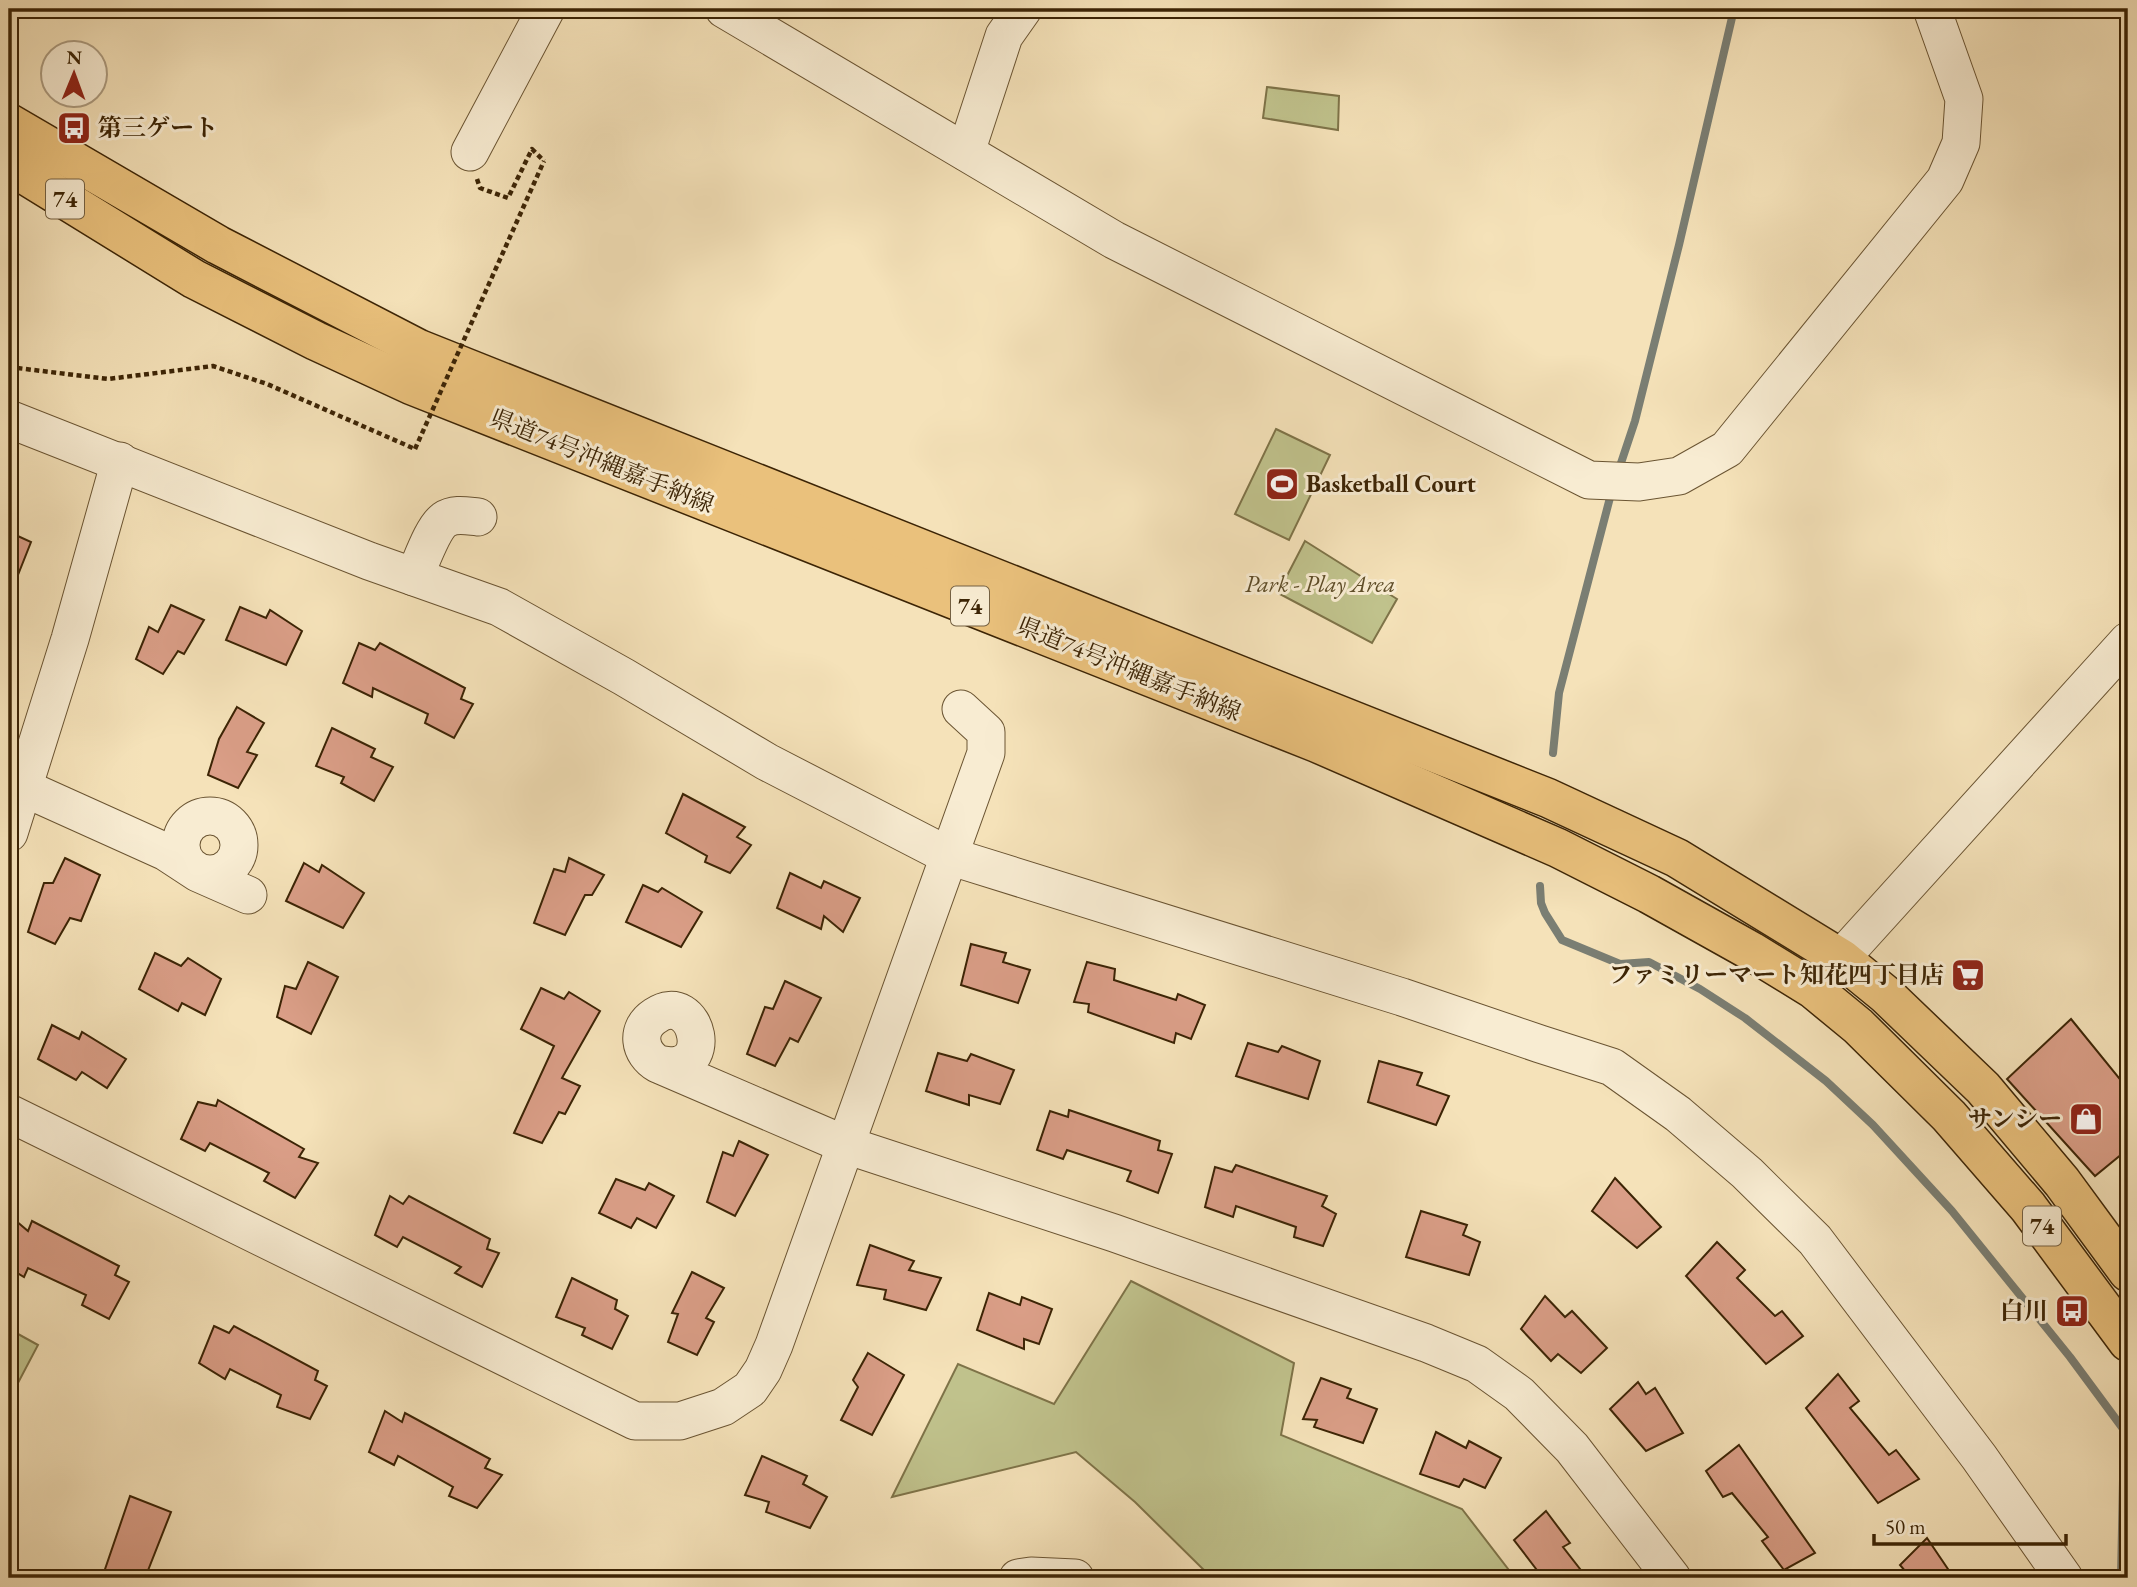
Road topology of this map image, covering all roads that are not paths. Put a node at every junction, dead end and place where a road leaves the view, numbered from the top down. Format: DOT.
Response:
graph roads {
  1 [pos="546,9"];
  2 [pos="724,9"];
  3 [pos="1023,9"];
  4 [pos="1932,9"];
  5 [pos="9,123"];
  6 [pos="470,152"];
  7 [pos="966,152"];
  8 [pos="9,165"];
  9 [pos="9,419"];
  10 [pos="120,461"];
  11 [pos="478,517"];
  12 [pos="414,577"];
  13 [pos="2128,641"];
  14 [pos="961,709"];
  15 [pos="24,788"];
  16 [pos="9,833"];
  17 [pos="949,856"];
  18 [pos="248,895"];
  19 [pos="1842,959"];
  20 [pos="1813,989"];
  21 [pos="658,1065"];
  22 [pos="9,1113"];
  23 [pos="846,1145"];
  24 [pos="2128,1272"];
  25 [pos="2128,1342"];
  26 [pos="1018,1578"];
  27 [pos="1075,1578"];
  28 [pos="1672,1578"];
  29 [pos="2064,1578"];
  1 -- 6 [label="street"];
  2 -- 7 [label="street"];
  3 -- 7 [label="street"];
  4 -- 7 [label="street"];
  5 -- 19 [label="main road, 県道74号沖縄嘉手納線 / 74"];
  8 -- 20 [label="main road, 県道74号沖縄嘉手納線 / 74"];
  9 -- 10 [label="street"];
  10 -- 12 [label="street"];
  10 -- 15 [label="street"];
  11 -- 12 [label="street"];
  12 -- 17 [label="street"];
  13 -- 19 [label="street"];
  14 -- 17 [label="street"];
  15 -- 16 [label="street"];
  15 -- 18 [label="street"];
  17 -- 23 [label="street"];
  17 -- 29 [label="street"];
  19 -- 20 [label="street"];
  19 -- 24 [label="main road, 県道74号沖縄嘉手納線 / 74"];
  20 -- 25 [label="main road, 県道74号沖縄嘉手納線 / 74"];
  21 -- 23 [label="street"];
  22 -- 23 [label="street"];
  23 -- 28 [label="street"];
  26 -- 27 [label="street"];
}
